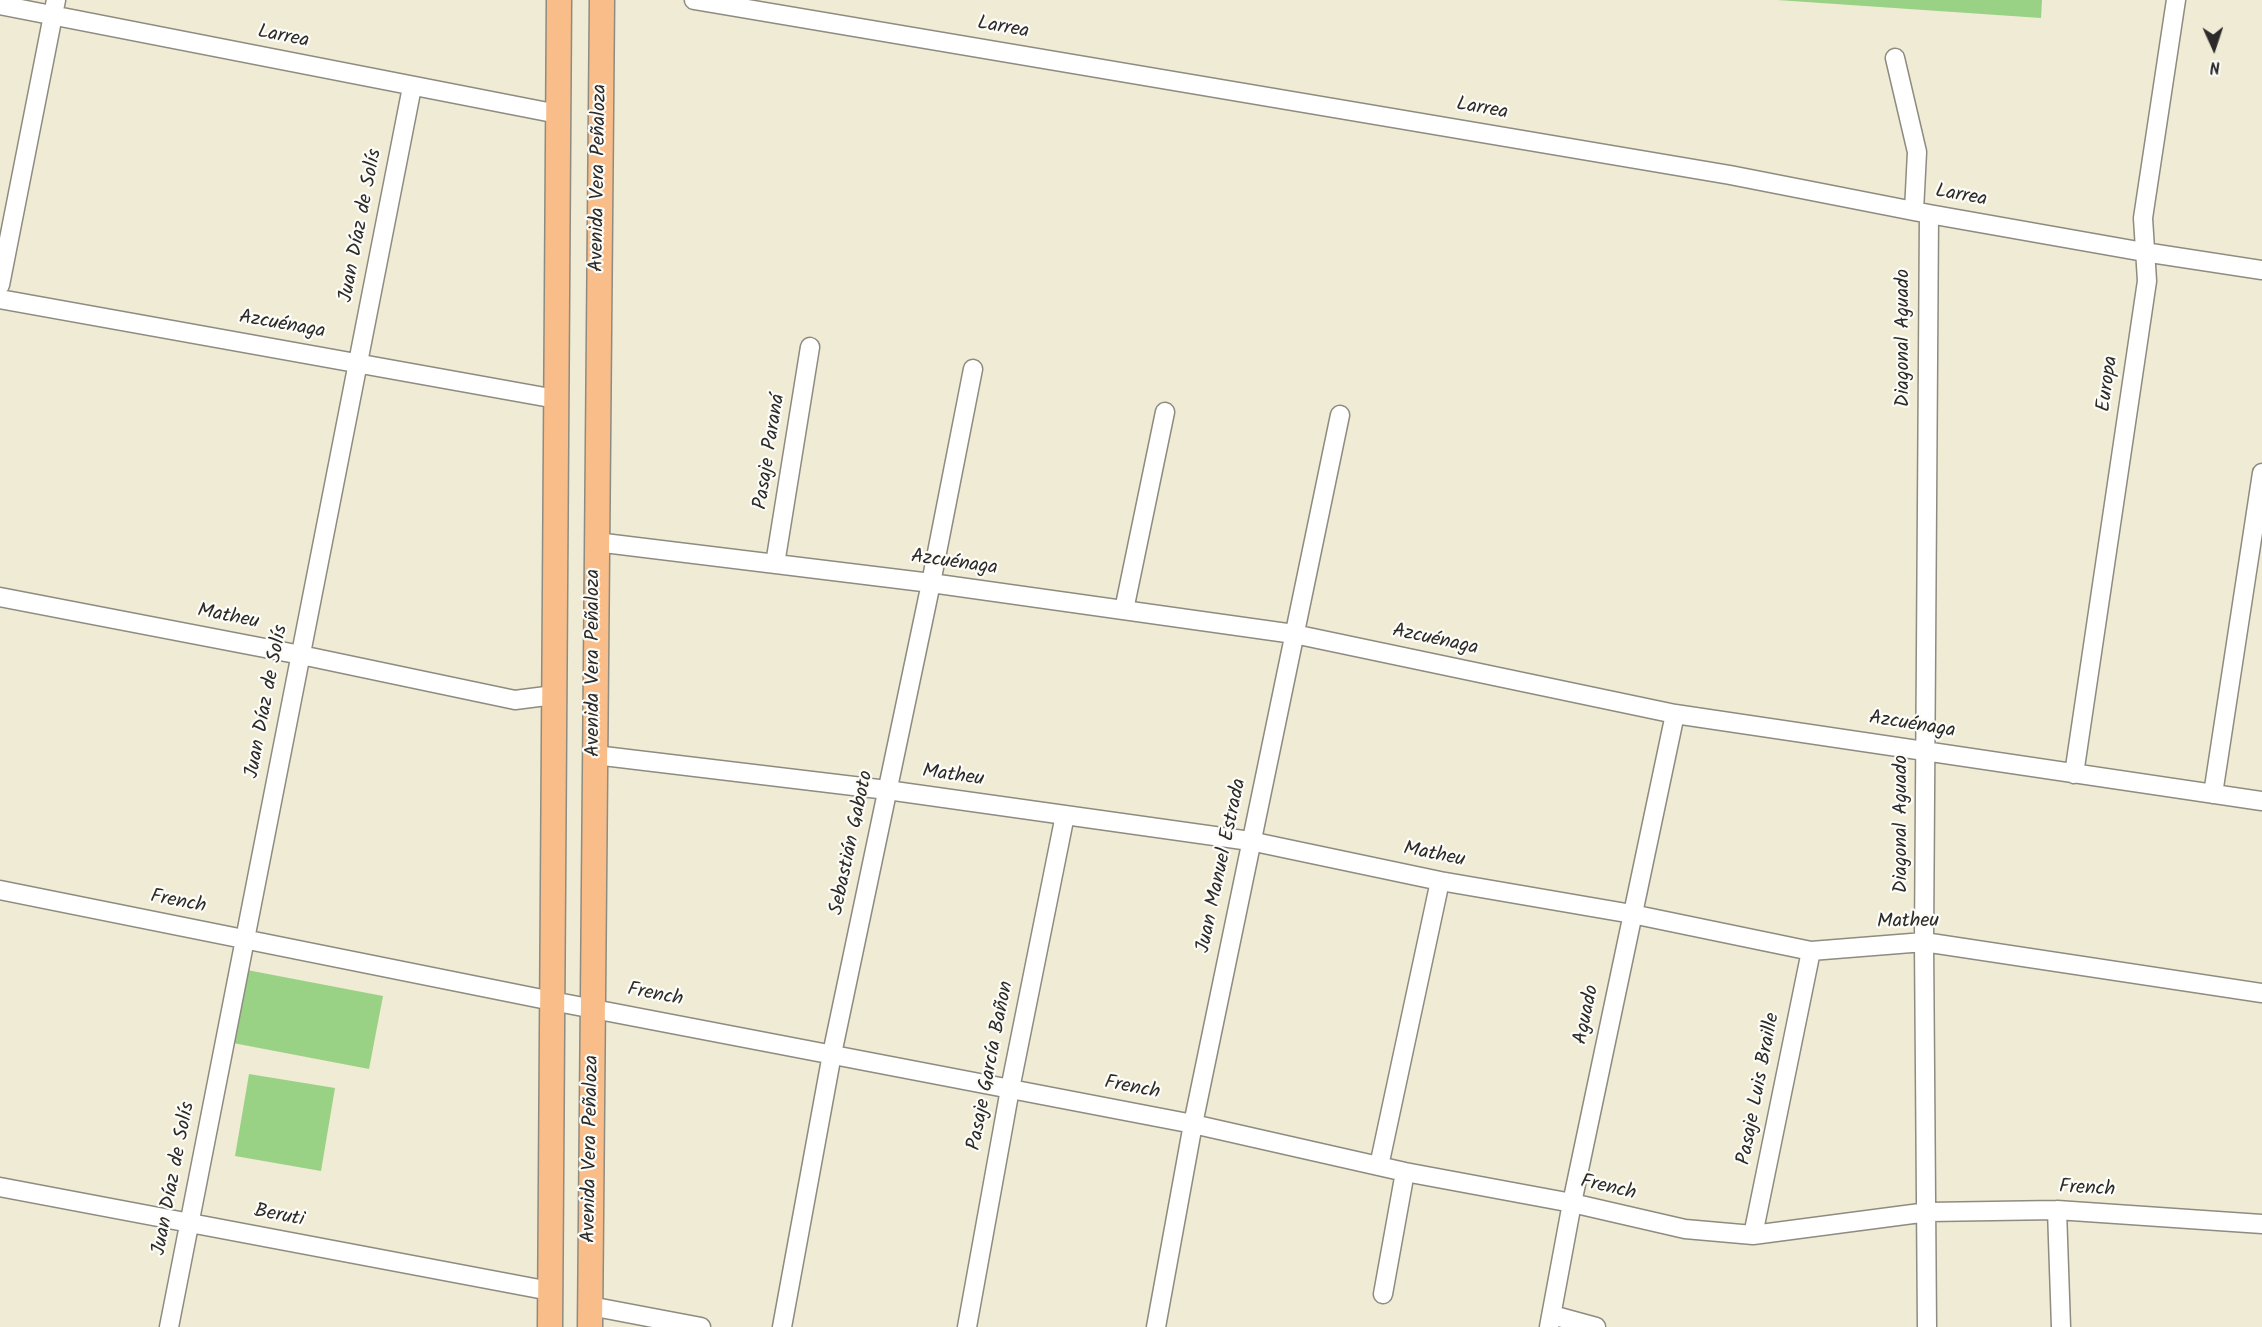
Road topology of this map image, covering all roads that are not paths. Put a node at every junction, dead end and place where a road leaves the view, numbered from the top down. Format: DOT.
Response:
graph roads {
  1 [pos="559,0"];
  2 [pos="602,0"];
  3 [pos="694,0"];
  4 [pos="2176,0"];
  5 [pos="0,5"];
  6 [pos="55,8"];
  7 [pos="1895,58"];
  8 [pos="412,87"];
  9 [pos="558,114"];
  10 [pos="1921,212"];
  11 [pos="2144,252"];
  12 [pos="2262,270"];
  13 [pos="0,285"];
  14 [pos="0,299"];
  15 [pos="810,347"];
  16 [pos="358,363"];
  17 [pos="973,369"];
  18 [pos="556,399"];
  19 [pos="1166,412"];
  20 [pos="1340,415"];
  21 [pos="2262,473"];
  22 [pos="596,542"];
  23 [pos="776,564"];
  24 [pos="931,583"];
  25 [pos="0,597"];
  26 [pos="1124,610"];
  27 [pos="1294,634"];
  28 [pos="301,655"];
  29 [pos="554,695"];
  30 [pos="1675,714"];
  31 [pos="1926,751"];
  32 [pos="595,755"];
  33 [pos="2074,774"];
  34 [pos="887,790"];
  35 [pos="2213,794"];
  36 [pos="2262,801"];
  37 [pos="1065,815"];
  38 [pos="1250,841"];
  39 [pos="1440,881"];
  40 [pos="0,890"];
  41 [pos="1632,914"];
  42 [pos="245,939"];
  43 [pos="1924,942"];
  44 [pos="1811,951"];
  45 [pos="2262,993"];
  46 [pos="552,1001"];
  47 [pos="593,1007"];
  48 [pos="832,1054"];
  49 [pos="1010,1089"];
  50 [pos="1193,1124"];
  51 [pos="1379,1166"];
  52 [pos="1405,1172"];
  53 [pos="0,1187"];
  54 [pos="1572,1203"];
  55 [pos="2057,1210"];
  56 [pos="1928,1212"];
  57 [pos="189,1224"];
  58 [pos="2262,1224"];
  59 [pos="1753,1235"];
  60 [pos="550,1291"];
  61 [pos="1383,1294"];
  62 [pos="590,1317"];
  63 [pos="1551,1321"];
  64 [pos="169,1327"];
  65 [pos="550,1327"];
  66 [pos="701,1327"];
  67 [pos="782,1327"];
  68 [pos="967,1327"];
  69 [pos="1156,1327"];
  70 [pos="1596,1327"];
  71 [pos="1927,1327"];
  72 [pos="2061,1327"];
  1 -- 9 [label="main road, Avenida Vera Peñaloza"];
  2 -- 22 [label="main road, Avenida Vera Peñaloza"];
  3 -- 10 [label="street, Larrea"];
  4 -- 11 [label="street, Europa"];
  5 -- 6 [label="street, Larrea"];
  6 -- 8 [label="street, Larrea"];
  6 -- 13 [label="street"];
  7 -- 10 [label="street, Diagonal Aguado"];
  8 -- 9 [label="street, Larrea"];
  8 -- 16 [label="street, Juan Díaz de Solís"];
  9 -- 18 [label="main road, Avenida Vera Peñaloza"];
  10 -- 11 [label="street, Larrea"];
  10 -- 31 [label="street, Diagonal Aguado"];
  11 -- 12 [label="street, Larrea"];
  11 -- 33 [label="street, Europa"];
  14 -- 16 [label="street, Azcuénaga"];
  15 -- 23 [label="street, Pasaje Paraná"];
  16 -- 18 [label="street, Azcuénaga"];
  16 -- 28 [label="street, Juan Díaz de Solís"];
  17 -- 24 [label="street, Sebastián Gaboto"];
  18 -- 29 [label="main road, Avenida Vera Peñaloza"];
  19 -- 26 [label="street"];
  20 -- 27 [label="street, Juan Manuel Estrada"];
  21 -- 35 [label="street"];
  22 -- 23 [label="street, Azcuénaga"];
  22 -- 32 [label="main road, Avenida Vera Peñaloza"];
  23 -- 24 [label="street, Azcuénaga"];
  24 -- 26 [label="street, Azcuénaga"];
  24 -- 34 [label="street, Sebastián Gaboto"];
  25 -- 28 [label="street, Matheu"];
  26 -- 27 [label="street, Azcuénaga"];
  27 -- 30 [label="street, Azcuénaga"];
  27 -- 38 [label="street, Juan Manuel Estrada"];
  28 -- 29 [label="street, Matheu"];
  28 -- 42 [label="street, Juan Díaz de Solís"];
  29 -- 46 [label="main road, Avenida Vera Peñaloza"];
  30 -- 31 [label="street, Azcuénaga"];
  30 -- 41 [label="street, Aguado"];
  31 -- 33 [label="street, Azcuénaga"];
  31 -- 43 [label="street, Diagonal Aguado"];
  32 -- 34 [label="street, Matheu"];
  32 -- 47 [label="main road, Avenida Vera Peñaloza"];
  33 -- 35 [label="street, Azcuénaga"];
  34 -- 37 [label="street, Matheu"];
  34 -- 48 [label="street, Sebastián Gaboto"];
  35 -- 36 [label="street, Azcuénaga"];
  37 -- 38 [label="street, Matheu"];
  37 -- 49 [label="street, Pasaje García Bañon"];
  38 -- 39 [label="street, Matheu"];
  38 -- 50 [label="street, Juan Manuel Estrada"];
  39 -- 41 [label="street, Matheu"];
  39 -- 51 [label="street"];
  40 -- 42 [label="street, French"];
  41 -- 44 [label="street, Matheu"];
  41 -- 54 [label="street, Aguado"];
  42 -- 46 [label="street, French"];
  42 -- 57 [label="street, Juan Díaz de Solís"];
  43 -- 44 [label="street, Matheu"];
  43 -- 45 [label="street, Matheu"];
  43 -- 56 [label="street, Diagonal Aguado"];
  44 -- 59 [label="street, Pasaje Luis Braille"];
  46 -- 47 [label="street, French"];
  46 -- 60 [label="main road, Avenida Vera Peñaloza"];
  47 -- 48 [label="street, French"];
  47 -- 62 [label="main road, Avenida Vera Peñaloza"];
  48 -- 49 [label="street, French"];
  48 -- 67 [label="street, Sebastián Gaboto"];
  49 -- 50 [label="street, French"];
  49 -- 68 [label="street, Pasaje García Bañon"];
  50 -- 51 [label="street, French"];
  50 -- 69 [label="street, Juan Manuel Estrada"];
  51 -- 52 [label="street, French"];
  52 -- 54 [label="street, French"];
  52 -- 61 [label="street"];
  53 -- 57 [label="street, Beruti"];
  54 -- 59 [label="street, French"];
  54 -- 63 [label="street, Aguado"];
  55 -- 56 [label="street, French"];
  55 -- 58 [label="street, French"];
  55 -- 72 [label="street"];
  56 -- 59 [label="street, French"];
  56 -- 71 [label="street, Diagonal Aguado"];
  57 -- 60 [label="street, Beruti"];
  57 -- 64 [label="street, Juan Díaz de Solís"];
  60 -- 65 [label="main road, Avenida Vera Peñaloza"];
  62 -- 66 [label="street"];
  63 -- 70 [label="street"];
}
